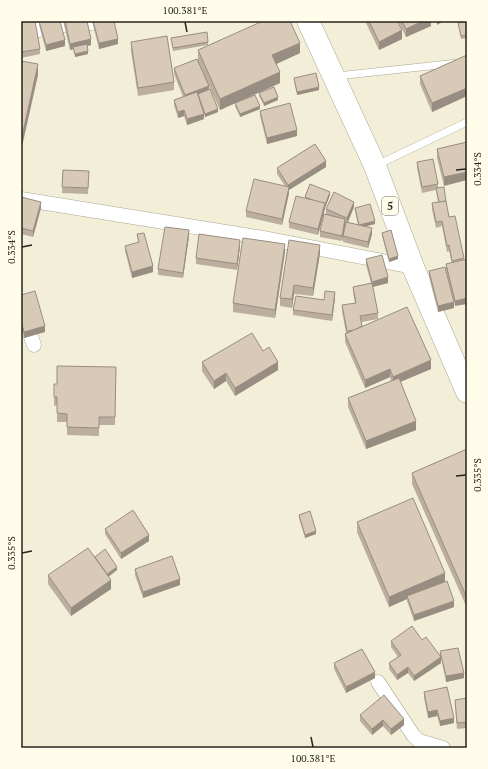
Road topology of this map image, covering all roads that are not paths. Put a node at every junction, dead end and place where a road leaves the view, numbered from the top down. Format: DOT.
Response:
graph roads {
  1 [pos="308,21"];
  2 [pos="101,22"];
  3 [pos="58,24"];
  4 [pos="21,33"];
  5 [pos="467,62"];
  6 [pos="333,76"];
  7 [pos="467,122"];
  8 [pos="375,166"];
  9 [pos="21,199"];
  10 [pos="413,267"];
  11 [pos="21,312"];
  12 [pos="34,345"];
  13 [pos="467,392"];
  14 [pos="378,682"];
  15 [pos="444,748"];
  1 -- 6 [label="highway, 5"];
  2 -- 3 [label="street"];
  3 -- 4 [label="street"];
  5 -- 6 [label="lane"];
  6 -- 8 [label="highway, 5"];
  7 -- 8 [label="lane"];
  8 -- 10 [label="highway, 5"];
  9 -- 10 [label="street"];
  10 -- 13 [label="highway, 5"];
  11 -- 12 [label="street"];
  14 -- 15 [label="street"];
}
